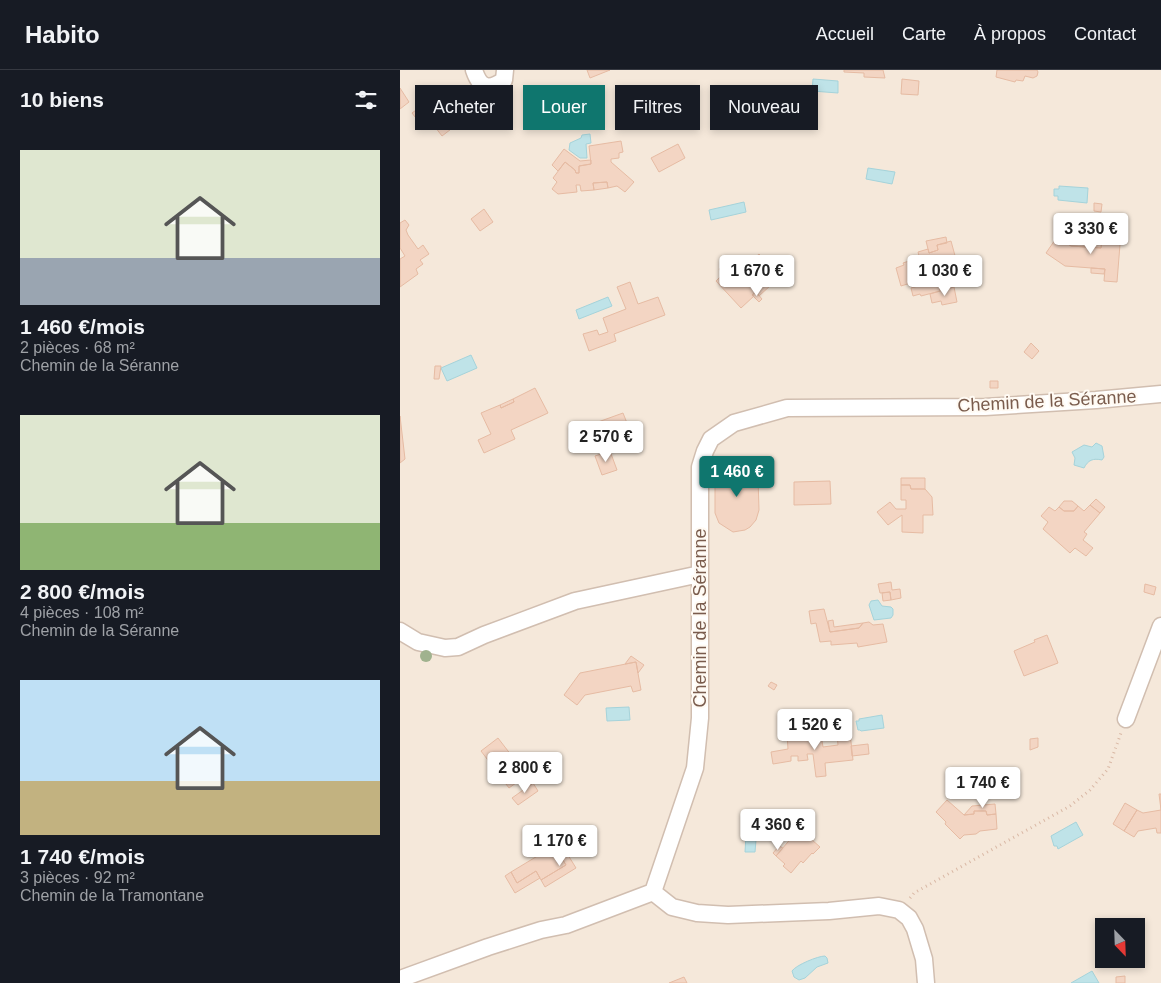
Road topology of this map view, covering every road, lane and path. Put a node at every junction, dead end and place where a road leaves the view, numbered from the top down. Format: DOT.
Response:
graph roads {
  1 [pos="474,70"];
  2 [pos="505,70"];
  3 [pos="1161,394"];
  4 [pos="700,574"];
  5 [pos="1161,626"];
  6 [pos="400,631"];
  7 [pos="1126,719"];
  8 [pos="653,892"];
  9 [pos="899,910"];
  10 [pos="400,980"];
  11 [pos="926,983"];
  1 -- 2 [label="street"];
  3 -- 4 [label="street, Chemin de la Séranne"];
  4 -- 6 [label="street"];
  4 -- 8 [label="street, Chemin de la Séranne"];
  5 -- 7 [label="street"];
  7 -- 9 [label="path"];
  8 -- 9 [label="street"];
  8 -- 10 [label="street"];
  9 -- 11 [label="street"];
}
